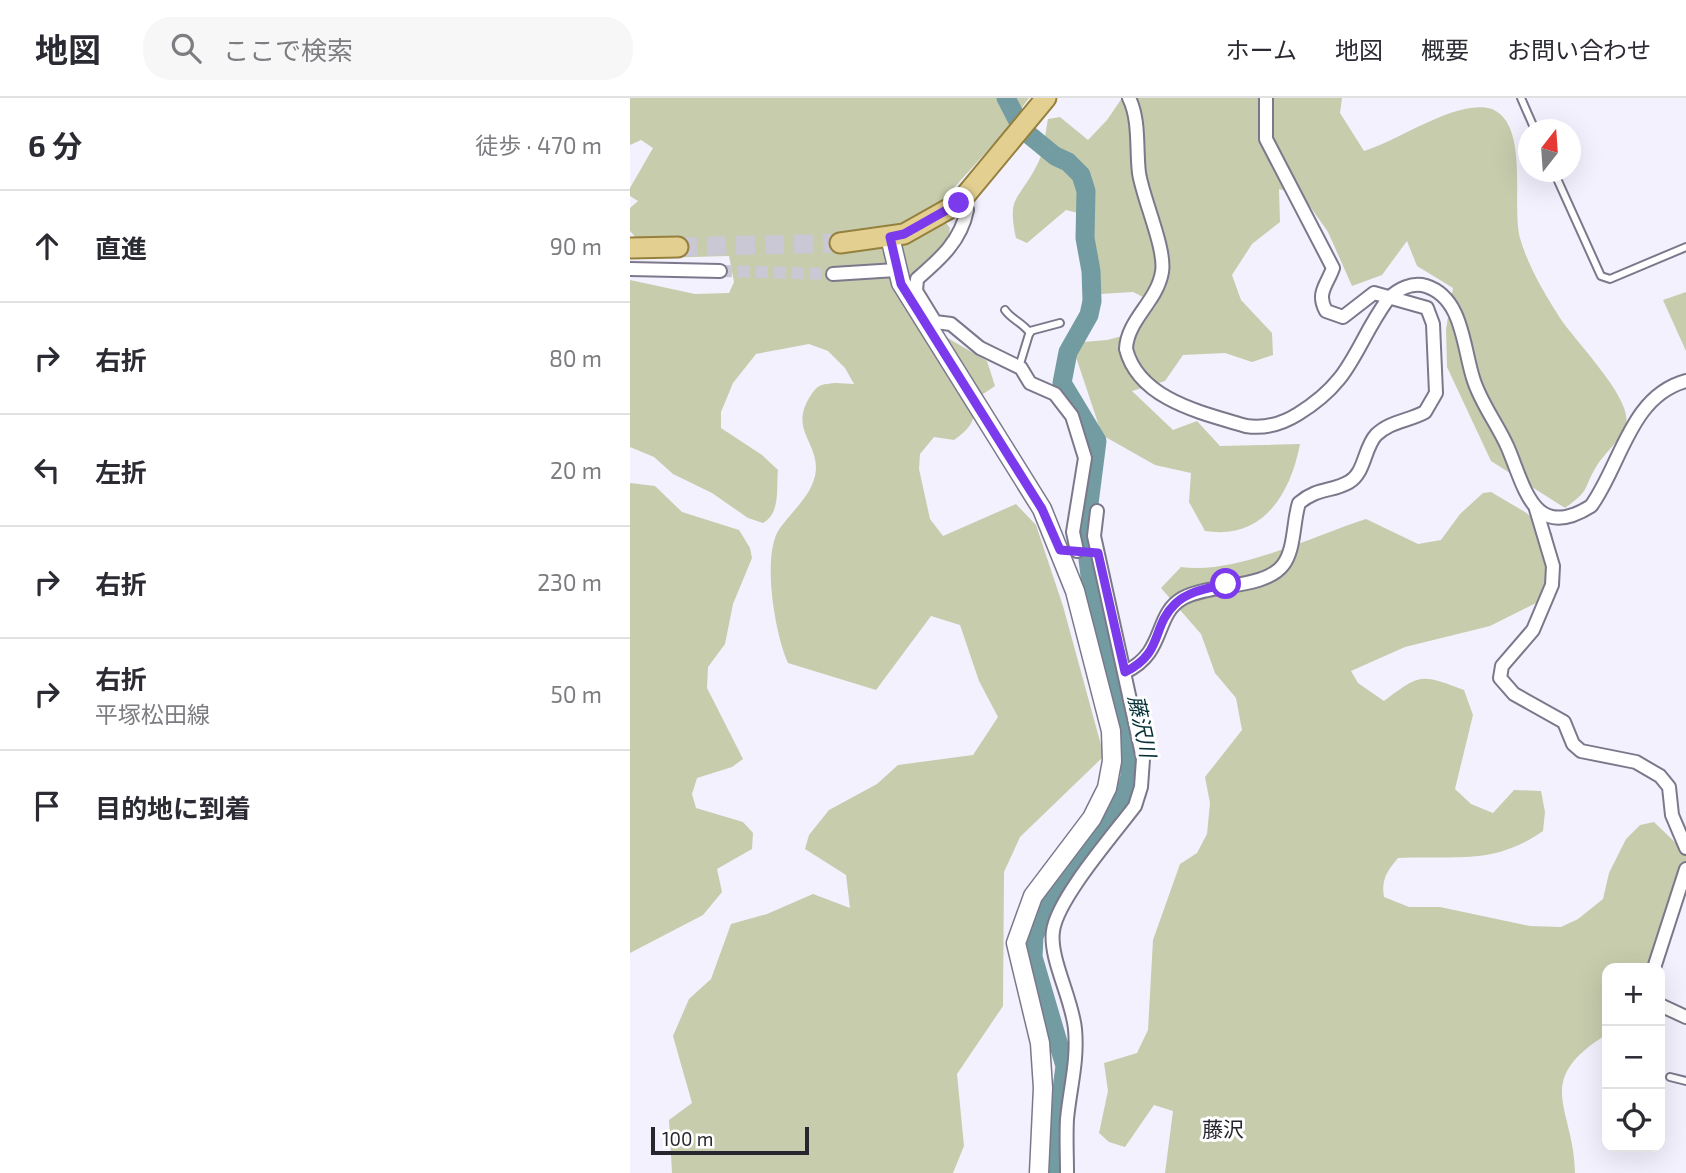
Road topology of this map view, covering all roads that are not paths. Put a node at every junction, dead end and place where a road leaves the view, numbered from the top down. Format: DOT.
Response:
graph roads {
  1 [pos="1129,98"];
  2 [pos="1265,98"];
  3 [pos="1521,98"];
  4 [pos="1043,102"];
  5 [pos="1530,119"];
  6 [pos="1559,182"];
  7 [pos="959,203"];
  8 [pos="890,237"];
  9 [pos="839,243"];
  10 [pos="678,247"];
  11 [pos="1686,247"];
  12 [pos="630,248"];
  13 [pos="630,269"];
  14 [pos="896,270"];
  15 [pos="720,271"];
  16 [pos="833,275"];
  17 [pos="1388,299"];
  18 [pos="1005,310"];
  19 [pos="1060,323"];
  20 [pos="1030,333"];
  21 [pos="1019,367"];
  22 [pos="1686,381"];
  23 [pos="1536,509"];
  24 [pos="1097,512"];
  25 [pos="1069,551"];
  26 [pos="1098,553"];
  27 [pos="1125,672"];
  28 [pos="1686,848"];
  29 [pos="1686,869"];
  30 [pos="1656,963"];
  31 [pos="1665,1007"];
  32 [pos="1686,1017"];
  33 [pos="1670,1077"];
  34 [pos="1686,1081"];
  35 [pos="1038,1173"];
  36 [pos="1067,1173"];
  1 -- 17 [label="street"];
  2 -- 17 [label="street"];
  3 -- 5 [label="lane"];
  4 -- 7 [label="main road"];
  6 -- 11 [label="lane"];
  7 -- 8 [label="main road"];
  7 -- 21 [label="street"];
  8 -- 9 [label="main road"];
  8 -- 14 [label="street"];
  10 -- 12 [label="main road"];
  13 -- 15 [label="street"];
  14 -- 16 [label="street"];
  14 -- 25 [label="street"];
  17 -- 23 [label="street"];
  17 -- 27 [label="street"];
  18 -- 20 [label="lane"];
  19 -- 20 [label="lane"];
  20 -- 21 [label="lane"];
  21 -- 25 [label="street"];
  22 -- 23 [label="street"];
  23 -- 28 [label="street"];
  24 -- 26 [label="street"];
  25 -- 26 [label="street"];
  25 -- 35 [label="street"];
  26 -- 27 [label="street"];
  27 -- 36 [label="street"];
  29 -- 30 [label="street"];
  31 -- 32 [label="street"];
  33 -- 34 [label="lane"];
}
